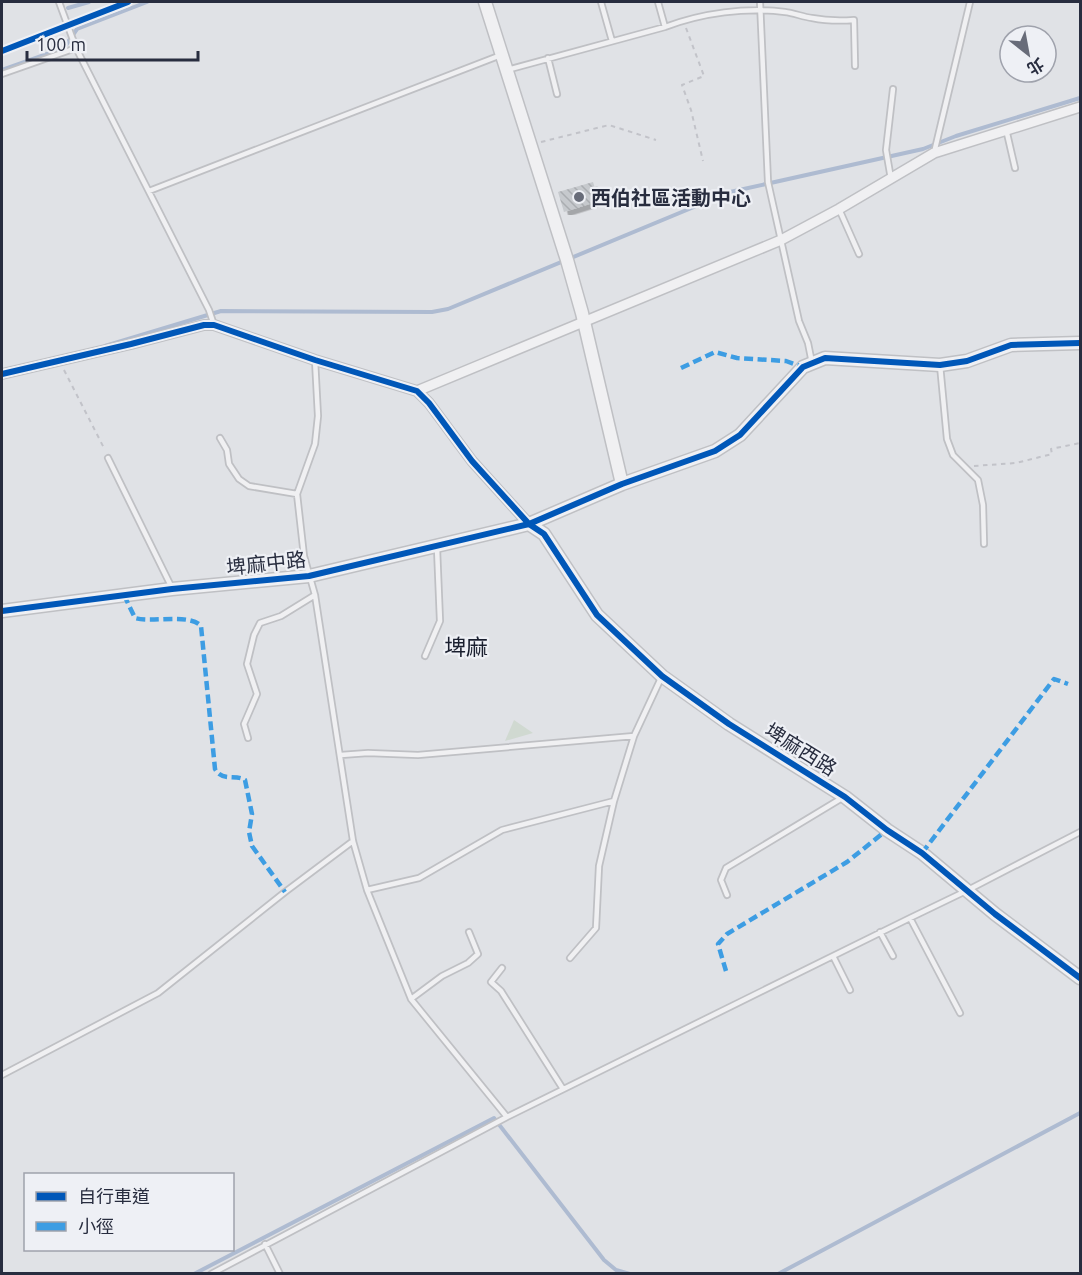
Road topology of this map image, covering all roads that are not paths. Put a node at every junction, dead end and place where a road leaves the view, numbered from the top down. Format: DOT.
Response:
graph roads {
  1 [pos="59,2"];
  2 [pos="485,2"];
  3 [pos="601,2"];
  4 [pos="658,2"];
  5 [pos="760,2"];
  6 [pos="970,2"];
  7 [pos="760,10"];
  8 [pos="665,27"];
  9 [pos="612,41"];
  10 [pos="76,48"];
  11 [pos="501,55"];
  12 [pos="548,58"];
  13 [pos="855,66"];
  14 [pos="507,70"];
  15 [pos="2,74"];
  16 [pos="893,89"];
  17 [pos="557,94"];
  18 [pos="1080,107"];
  19 [pos="1006,129"];
  20 [pos="934,153"];
  21 [pos="1015,168"];
  22 [pos="891,179"];
  23 [pos="149,191"];
  24 [pos="839,209"];
  25 [pos="781,240"];
  26 [pos="859,254"];
  27 [pos="583,323"];
  28 [pos="214,325"];
  29 [pos="1080,342"];
  30 [pos="315,360"];
  31 [pos="812,363"];
  32 [pos="940,365"];
  33 [pos="2,375"];
  34 [pos="417,391"];
  35 [pos="220,438"];
  36 [pos="108,458"];
  37 [pos="622,484"];
  38 [pos="297,494"];
  39 [pos="529,524"];
  40 [pos="984,544"];
  41 [pos="437,546"];
  42 [pos="309,576"];
  43 [pos="172,589"];
  44 [pos="315,595"];
  45 [pos="2,610"];
  46 [pos="425,656"];
  47 [pos="662,676"];
  48 [pos="634,736"];
  49 [pos="248,738"];
  50 [pos="341,755"];
  51 [pos="845,796"];
  52 [pos="614,801"];
  53 [pos="1080,832"];
  54 [pos="353,841"];
  55 [pos="367,890"];
  56 [pos="966,891"];
  57 [pos="727,895"];
  58 [pos="910,918"];
  59 [pos="469,932"];
  60 [pos="880,932"];
  61 [pos="833,956"];
  62 [pos="893,956"];
  63 [pos="570,958"];
  64 [pos="502,968"];
  65 [pos="1080,978"];
  66 [pos="850,990"];
  67 [pos="411,999"];
  68 [pos="960,1013"];
  69 [pos="2,1075"];
  70 [pos="563,1089"];
  71 [pos="505,1119"];
  72 [pos="265,1244"];
  73 [pos="211,1274"];
  74 [pos="280,1274"];
  1 -- 10 [label="lane"];
  2 -- 11 [label="street"];
  3 -- 9 [label="lane"];
  4 -- 8 [label="lane"];
  5 -- 7 [label="lane"];
  6 -- 20 [label="lane"];
  7 -- 8 [label="lane"];
  7 -- 13 [label="lane"];
  7 -- 25 [label="lane"];
  8 -- 9 [label="lane"];
  9 -- 12 [label="lane"];
  10 -- 15 [label="lane"];
  10 -- 23 [label="lane"];
  11 -- 14 [label="street"];
  11 -- 23 [label="lane"];
  12 -- 14 [label="lane"];
  12 -- 17 [label="lane"];
  14 -- 27 [label="street"];
  16 -- 22 [label="lane"];
  18 -- 19 [label="street"];
  19 -- 20 [label="street"];
  19 -- 21 [label="lane"];
  20 -- 22 [label="street"];
  22 -- 24 [label="street"];
  23 -- 28 [label="lane"];
  24 -- 25 [label="street"];
  24 -- 26 [label="lane"];
  25 -- 27 [label="street"];
  25 -- 31 [label="lane"];
  27 -- 34 [label="street"];
  27 -- 37 [label="street"];
  28 -- 30 [label="street"];
  28 -- 33 [label="street"];
  29 -- 32 [label="street"];
  30 -- 34 [label="street"];
  30 -- 38 [label="lane"];
  31 -- 32 [label="street"];
  31 -- 37 [label="street, 埤麻中路"];
  32 -- 40 [label="lane"];
  34 -- 39 [label="street"];
  35 -- 38 [label="lane"];
  36 -- 43 [label="lane"];
  37 -- 39 [label="street, 埤麻中路"];
  38 -- 42 [label="lane"];
  39 -- 41 [label="street, 埤麻中路"];
  39 -- 47 [label="street, 埤麻西路"];
  41 -- 42 [label="street, 埤麻中路"];
  41 -- 46 [label="lane"];
  42 -- 43 [label="street, 埤麻中路"];
  42 -- 44 [label="lane"];
  43 -- 45 [label="street, 埤麻中路"];
  44 -- 49 [label="lane"];
  44 -- 50 [label="lane"];
  47 -- 48 [label="lane"];
  47 -- 51 [label="street, 埤麻西路"];
  48 -- 50 [label="lane"];
  48 -- 52 [label="lane"];
  50 -- 54 [label="lane"];
  51 -- 56 [label="street, 埤麻西路"];
  51 -- 57 [label="lane"];
  52 -- 55 [label="lane"];
  52 -- 63 [label="lane"];
  53 -- 56 [label="lane"];
  54 -- 55 [label="lane"];
  54 -- 69 [label="lane"];
  55 -- 67 [label="lane"];
  56 -- 58 [label="lane"];
  56 -- 65 [label="street, 埤麻西路"];
  58 -- 60 [label="lane"];
  58 -- 68 [label="lane"];
  59 -- 67 [label="lane"];
  60 -- 61 [label="lane"];
  60 -- 62 [label="lane"];
  61 -- 66 [label="lane"];
  61 -- 70 [label="lane"];
  64 -- 70 [label="lane"];
  67 -- 71 [label="lane"];
  70 -- 71 [label="lane"];
  71 -- 72 [label="lane"];
  72 -- 73 [label="lane"];
  72 -- 74 [label="lane"];
}
